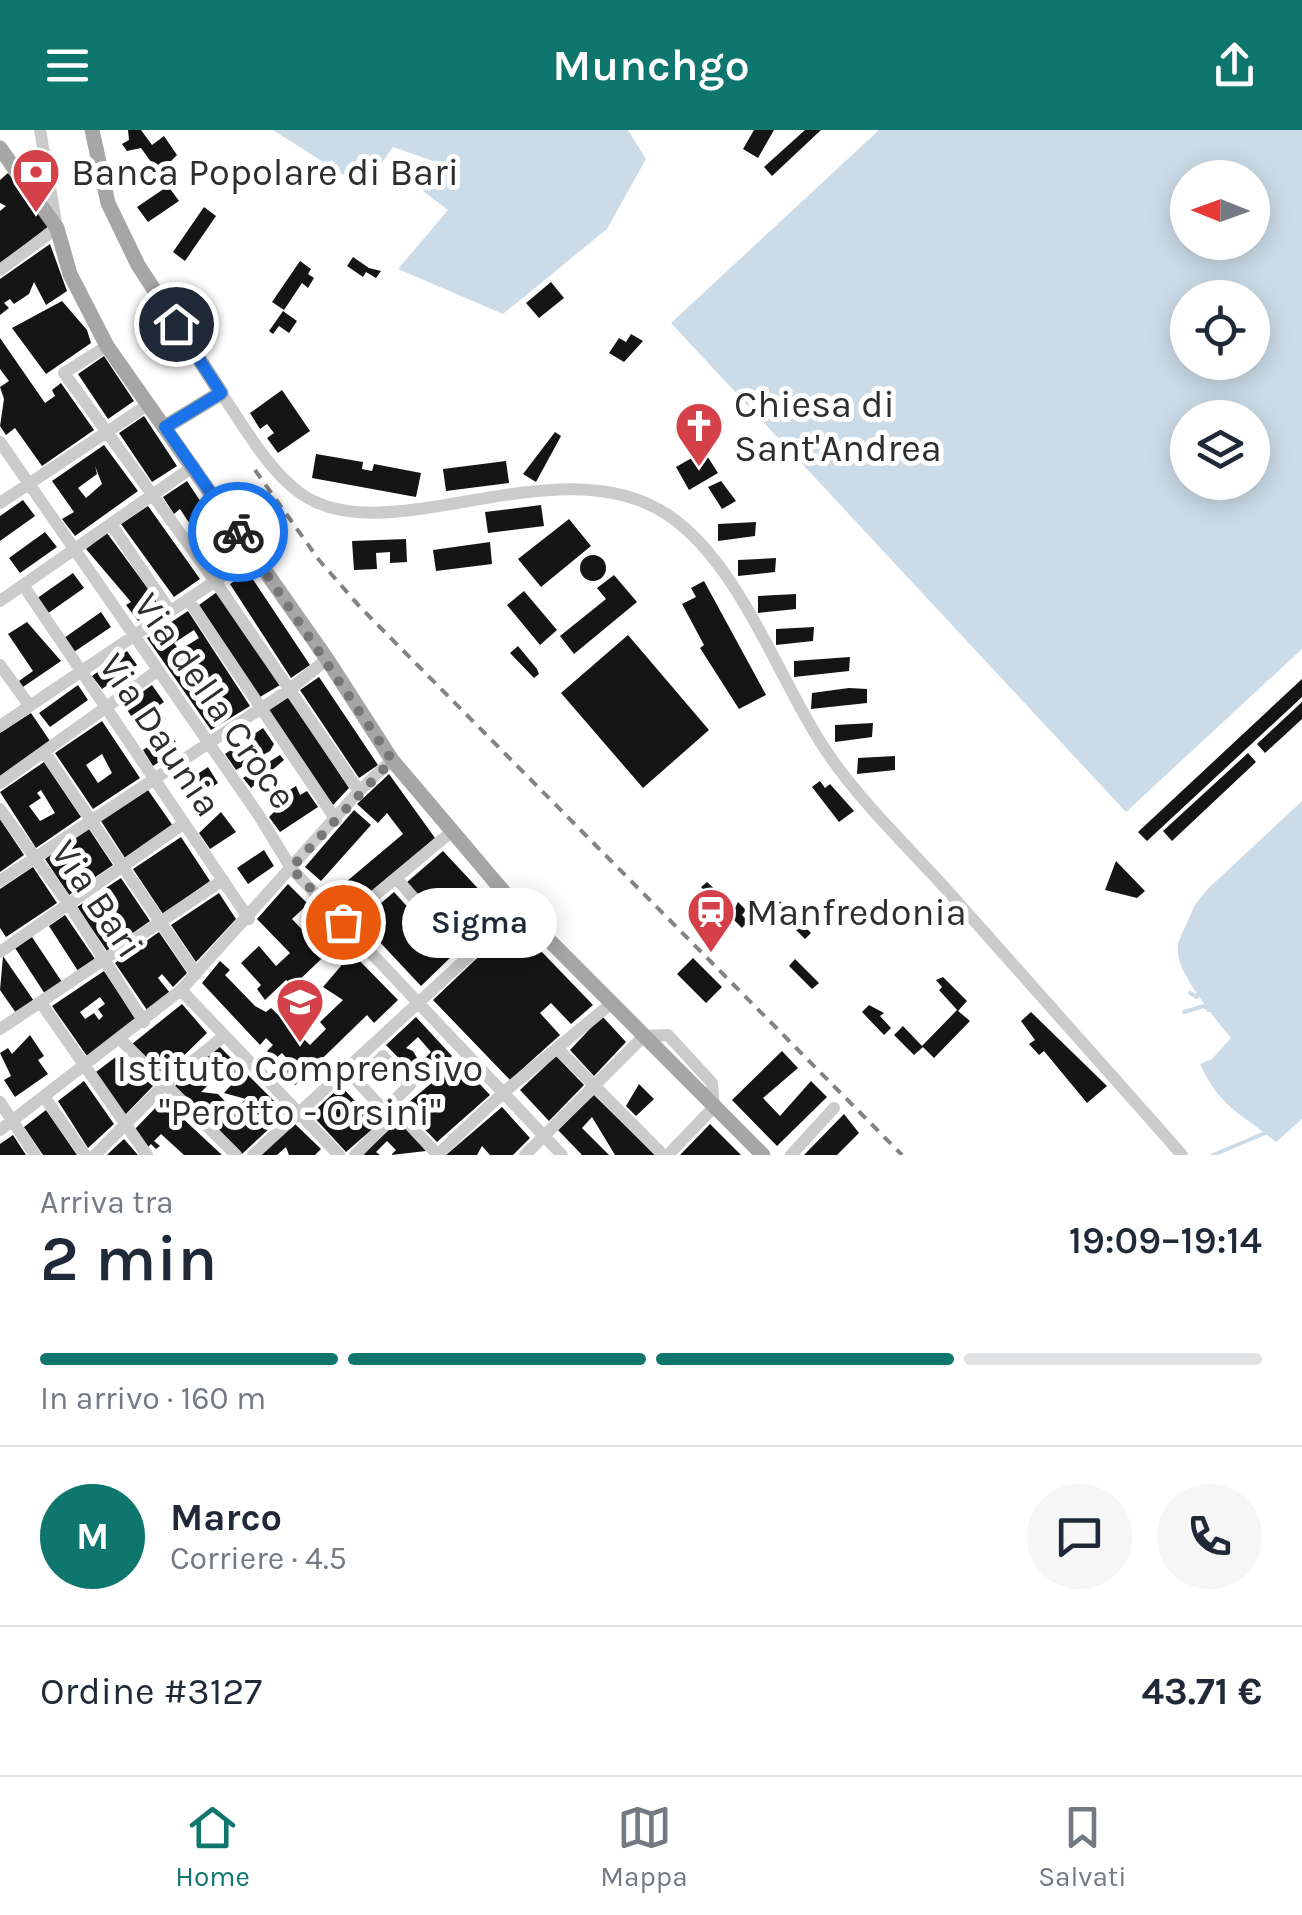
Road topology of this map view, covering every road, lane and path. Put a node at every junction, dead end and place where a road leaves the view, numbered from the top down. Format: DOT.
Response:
graph roads {
  1 [pos="40,130"];
  2 [pos="94,133"];
  3 [pos="0,148"];
  4 [pos="6,169"];
  5 [pos="56,228"];
  6 [pos="0,270"];
  7 [pos="107,346"];
  8 [pos="221,393"];
  9 [pos="149,404"];
  10 [pos="165,427"];
  11 [pos="105,433"];
  12 [pos="0,442"];
  13 [pos="194,466"];
  14 [pos="28,483"];
  15 [pos="152,496"];
  16 [pos="0,503"];
  17 [pos="111,524"];
  18 [pos="74,550"];
  19 [pos="254,555"];
  20 [pos="215,581"];
  21 [pos="23,585"];
  22 [pos="188,598"];
  23 [pos="0,601"];
  24 [pos="170,610"];
  25 [pos="132,635"];
  26 [pos="327,659"];
  27 [pos="0,665"];
  28 [pos="80,670"];
  29 [pos="157,672"];
  30 [pos="289,690"];
  31 [pos="30,706"];
  32 [pos="108,706"];
  33 [pos="260,707"];
  34 [pos="0,726"];
  35 [pos="206,744"];
  36 [pos="45,753"];
  37 [pos="392,760"];
  38 [pos="151,777"];
  39 [pos="0,783"];
  40 [pos="358,791"];
  41 [pos="0,810"];
  42 [pos="89,818"];
  43 [pos="336,820"];
  44 [pos="183,824"];
  45 [pos="450,833"];
  46 [pos="32,858"];
  47 [pos="121,867"];
  48 [pos="291,868"];
  49 [pos="396,878"];
  50 [pos="222,880"];
  51 [pos="0,881"];
  52 [pos="70,906"];
  53 [pos="519,910"];
  54 [pos="249,919"];
  55 [pos="159,922"];
  56 [pos="343,922"];
  57 [pos="2,946"];
  58 [pos="466,957"];
  59 [pos="102,960"];
  60 [pos="196,974"];
  61 [pos="181,990"];
  62 [pos="420,1001"];
  63 [pos="613,1002"];
  64 [pos="41,1004"];
  65 [pos="144,1022"];
  66 [pos="1,1026"];
  67 [pos="224,1036"];
  68 [pos="644,1036"];
  69 [pos="122,1040"];
  70 [pos="558,1048"];
  71 [pos="86,1068"];
  72 [pos="165,1084"];
  73 [pos="594,1086"];
  74 [pos="504,1092"];
  75 [pos="44,1098"];
  76 [pos="0,1102"];
  77 [pos="714,1106"];
  78 [pos="834,1108"];
  79 [pos="298,1112"];
  80 [pos="14,1121"];
  81 [pos="124,1126"];
  82 [pos="0,1130"];
  83 [pos="544,1136"];
  84 [pos="333,1153"];
  85 [pos="35,1155"];
  86 [pos="84,1155"];
  87 [pos="95,1155"];
  88 [pos="147,1155"];
  89 [pos="236,1155"];
  90 [pos="253,1155"];
  91 [pos="355,1155"];
  92 [pos="437,1155"];
  93 [pos="525,1155"];
  94 [pos="562,1155"];
  95 [pos="666,1155"];
  96 [pos="763,1155"];
  97 [pos="791,1155"];
  98 [pos="1182,1155"];
  1 -- 5 [label="street"];
  2 -- 8 [label="main road"];
  3 -- 4 [label="main road"];
  4 -- 5 [label="main road"];
  5 -- 6 [label="street"];
  5 -- 7 [label="main road"];
  7 -- 9 [label="main road"];
  7 -- 11 [label="street"];
  8 -- 10 [label="main road"];
  8 -- 98 [label="street"];
  9 -- 10 [label="main road"];
  9 -- 11 [label="street"];
  10 -- 13 [label="main road"];
  11 -- 14 [label="street"];
  11 -- 15 [label="street"];
  12 -- 14 [label="street, Via della Croce"];
  13 -- 15 [label="street"];
  13 -- 19 [label="main road"];
  14 -- 16 [label="street"];
  14 -- 18 [label="street, Via della Croce"];
  15 -- 17 [label="street"];
  15 -- 20 [label="street"];
  17 -- 18 [label="street"];
  17 -- 24 [label="street"];
  18 -- 21 [label="street"];
  18 -- 25 [label="street, Via della Croce"];
  19 -- 20 [label="street"];
  19 -- 26 [label="main road"];
  20 -- 22 [label="street"];
  20 -- 30 [label="street"];
  21 -- 23 [label="street"];
  21 -- 28 [label="street, Via Daunia"];
  22 -- 24 [label="street"];
  22 -- 33 [label="street"];
  24 -- 25 [label="street"];
  25 -- 28 [label="street"];
  25 -- 29 [label="street, Via della Croce"];
  26 -- 30 [label="street"];
  26 -- 37 [label="main road"];
  27 -- 31 [label="street"];
  28 -- 31 [label="street"];
  28 -- 32 [label="street, Via Daunia"];
  29 -- 32 [label="street"];
  29 -- 35 [label="street, Via della Croce"];
  30 -- 33 [label="street"];
  30 -- 40 [label="street"];
  31 -- 34 [label="street"];
  32 -- 36 [label="street"];
  32 -- 38 [label="street, Via Daunia"];
  33 -- 35 [label="street"];
  33 -- 43 [label="street"];
  35 -- 38 [label="street"];
  35 -- 48 [label="street, Via della Croce"];
  36 -- 39 [label="street"];
  36 -- 42 [label="street"];
  37 -- 40 [label="street"];
  37 -- 45 [label="main road"];
  38 -- 42 [label="street"];
  38 -- 44 [label="street, Via Daunia"];
  40 -- 43 [label="street"];
  41 -- 46 [label="street, Via Bari"];
  42 -- 46 [label="street"];
  42 -- 47 [label="street"];
  43 -- 48 [label="street"];
  44 -- 47 [label="street"];
  44 -- 50 [label="street, Via Daunia"];
  45 -- 49 [label="street"];
  45 -- 53 [label="main road"];
  46 -- 51 [label="street"];
  46 -- 52 [label="street, Via Bari"];
  47 -- 52 [label="street"];
  47 -- 55 [label="street"];
  48 -- 54 [label="street"];
  48 -- 56 [label="street, Via della Croce"];
  49 -- 56 [label="street"];
  49 -- 58 [label="street"];
  50 -- 54 [label="street, Via Daunia"];
  50 -- 55 [label="street"];
  52 -- 57 [label="street"];
  52 -- 59 [label="street, Via Bari"];
  53 -- 58 [label="street"];
  53 -- 63 [label="main road"];
  54 -- 60 [label="street"];
  55 -- 59 [label="street"];
  55 -- 60 [label="street"];
  56 -- 62 [label="street, Via della Croce"];
  58 -- 62 [label="street"];
  59 -- 64 [label="street"];
  59 -- 65 [label="street, Via Bari"];
  60 -- 61 [label="street"];
  61 -- 65 [label="street"];
  61 -- 67 [label="street"];
  62 -- 74 [label="street, Via della Croce"];
  62 -- 79 [label="street"];
  63 -- 68 [label="main road"];
  63 -- 70 [label="street"];
  64 -- 66 [label="street"];
  64 -- 71 [label="street"];
  65 -- 69 [label="street"];
  67 -- 72 [label="street"];
  67 -- 79 [label="street"];
  68 -- 73 [label="street"];
  68 -- 77 [label="main road"];
  69 -- 71 [label="street"];
  69 -- 72 [label="street"];
  70 -- 73 [label="street"];
  70 -- 74 [label="street"];
  71 -- 75 [label="street"];
  71 -- 81 [label="street"];
  72 -- 81 [label="street"];
  72 -- 89 [label="street"];
  73 -- 83 [label="street"];
  73 -- 95 [label="street"];
  74 -- 83 [label="street, Via della Croce"];
  74 -- 92 [label="street"];
  75 -- 80 [label="street"];
  75 -- 86 [label="street"];
  76 -- 80 [label="street"];
  77 -- 95 [label="street"];
  77 -- 96 [label="main road"];
  78 -- 97 [label="street"];
  79 -- 84 [label="street"];
  79 -- 90 [label="street"];
  80 -- 82 [label="street"];
  80 -- 85 [label="street"];
  81 -- 87 [label="street"];
  81 -- 88 [label="street"];
  83 -- 93 [label="street"];
  83 -- 94 [label="street, Via della Croce"];
  91 -- 92 [label="street"];
}
